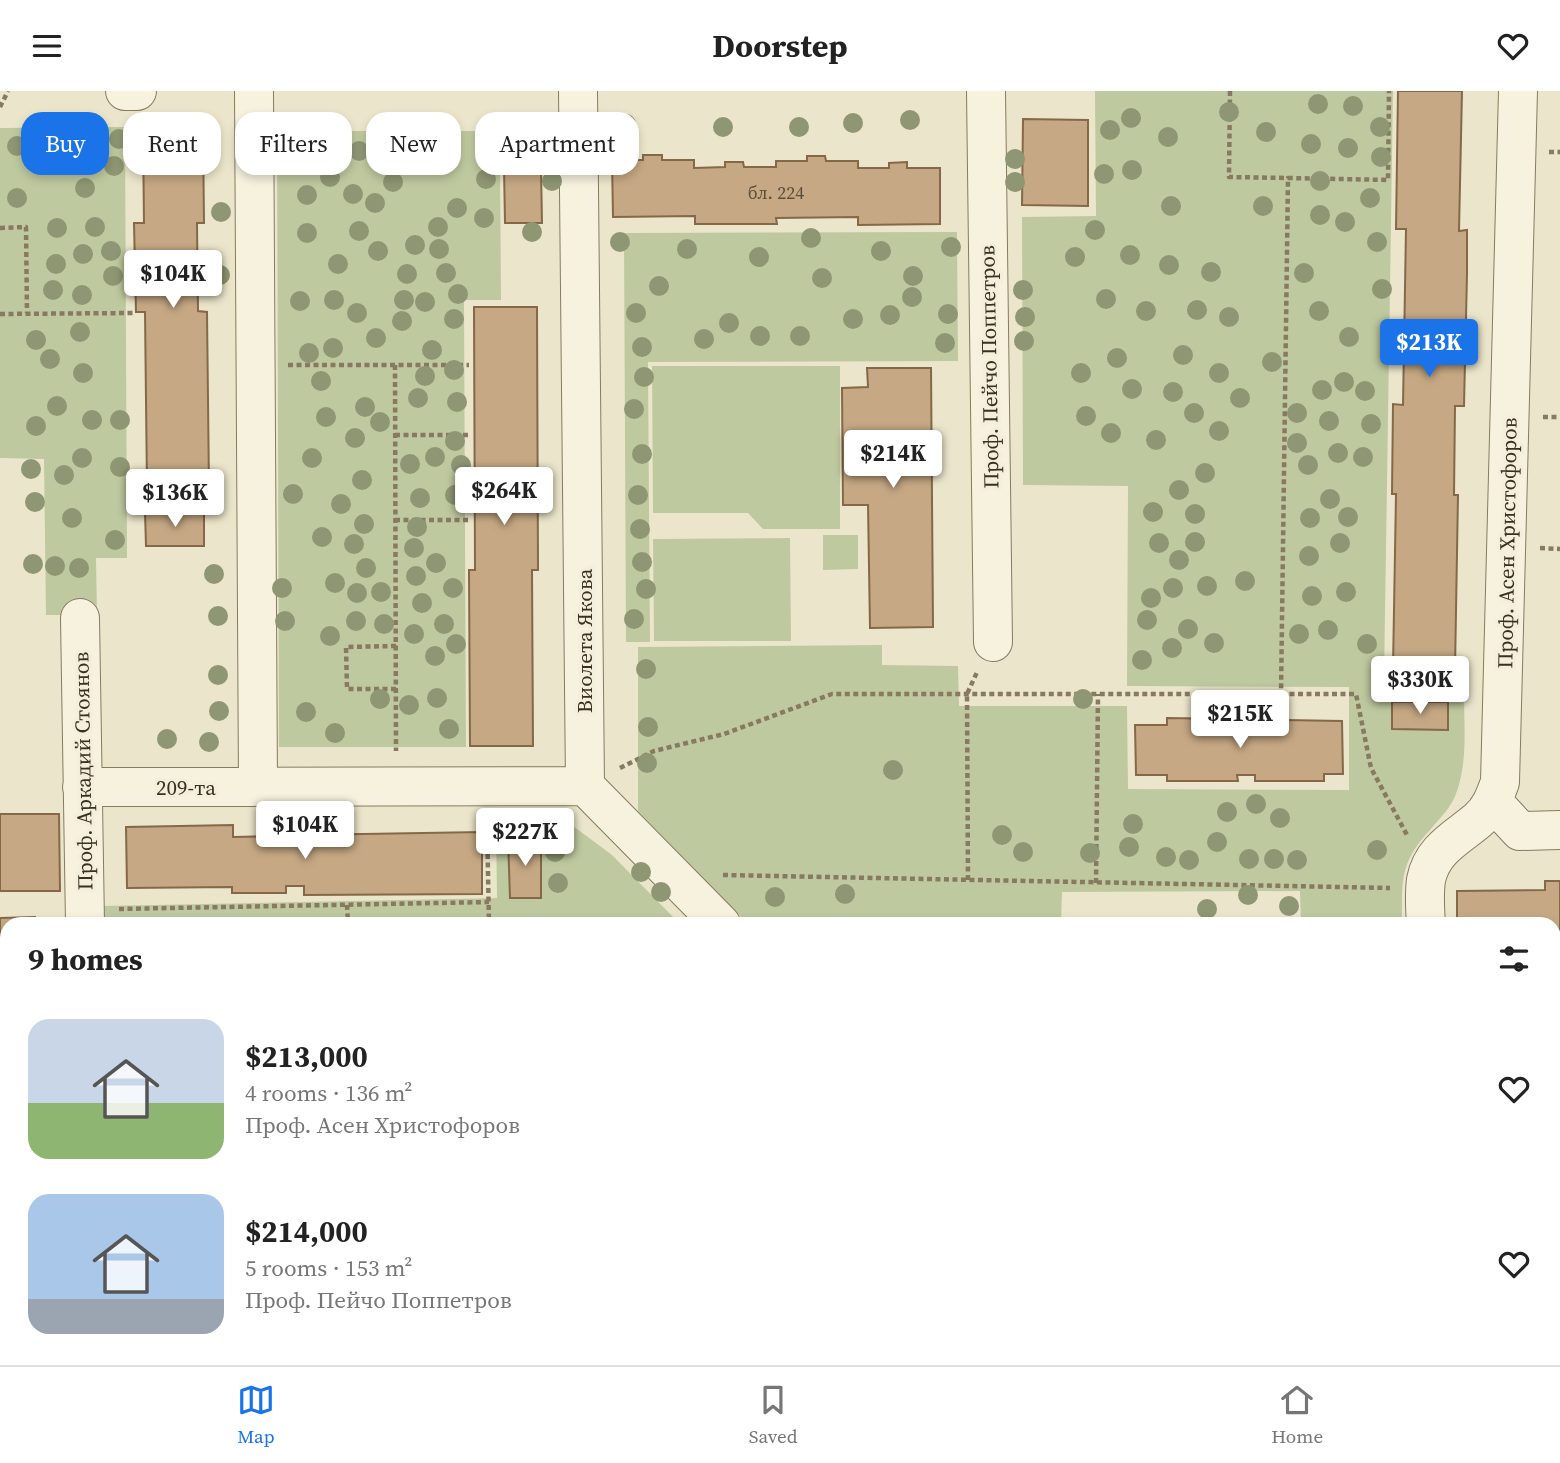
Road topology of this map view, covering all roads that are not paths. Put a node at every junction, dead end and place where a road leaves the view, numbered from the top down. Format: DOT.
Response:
graph roads {
  1 [pos="125,91"];
  2 [pos="136,91"];
  3 [pos="254,91"];
  4 [pos="578,91"];
  5 [pos="986,91"];
  6 [pos="1518,91"];
  7 [pos="80,618"];
  8 [pos="993,642"];
  9 [pos="585,786"];
  10 [pos="82,787"];
  11 [pos="258,787"];
  12 [pos="1493,802"];
  13 [pos="1560,830"];
  14 [pos="709,911"];
  15 [pos="1425,912"];
  16 [pos="85,917"];
  1 -- 2 [label="street"];
  3 -- 11 [label="street"];
  4 -- 9 [label="street, Виолета Якова"];
  5 -- 8 [label="street, Проф. Пейчо Поппетров"];
  6 -- 12 [label="street, Проф. Асен Христофоров"];
  7 -- 10 [label="street, Проф. Аркадий Стоянов"];
  9 -- 11 [label="street, 209-та"];
  9 -- 14 [label="street"];
  10 -- 11 [label="street, 209-та"];
  10 -- 16 [label="street, Проф. Аркадий Стоянов"];
  12 -- 13 [label="street"];
  12 -- 15 [label="street"];
}
